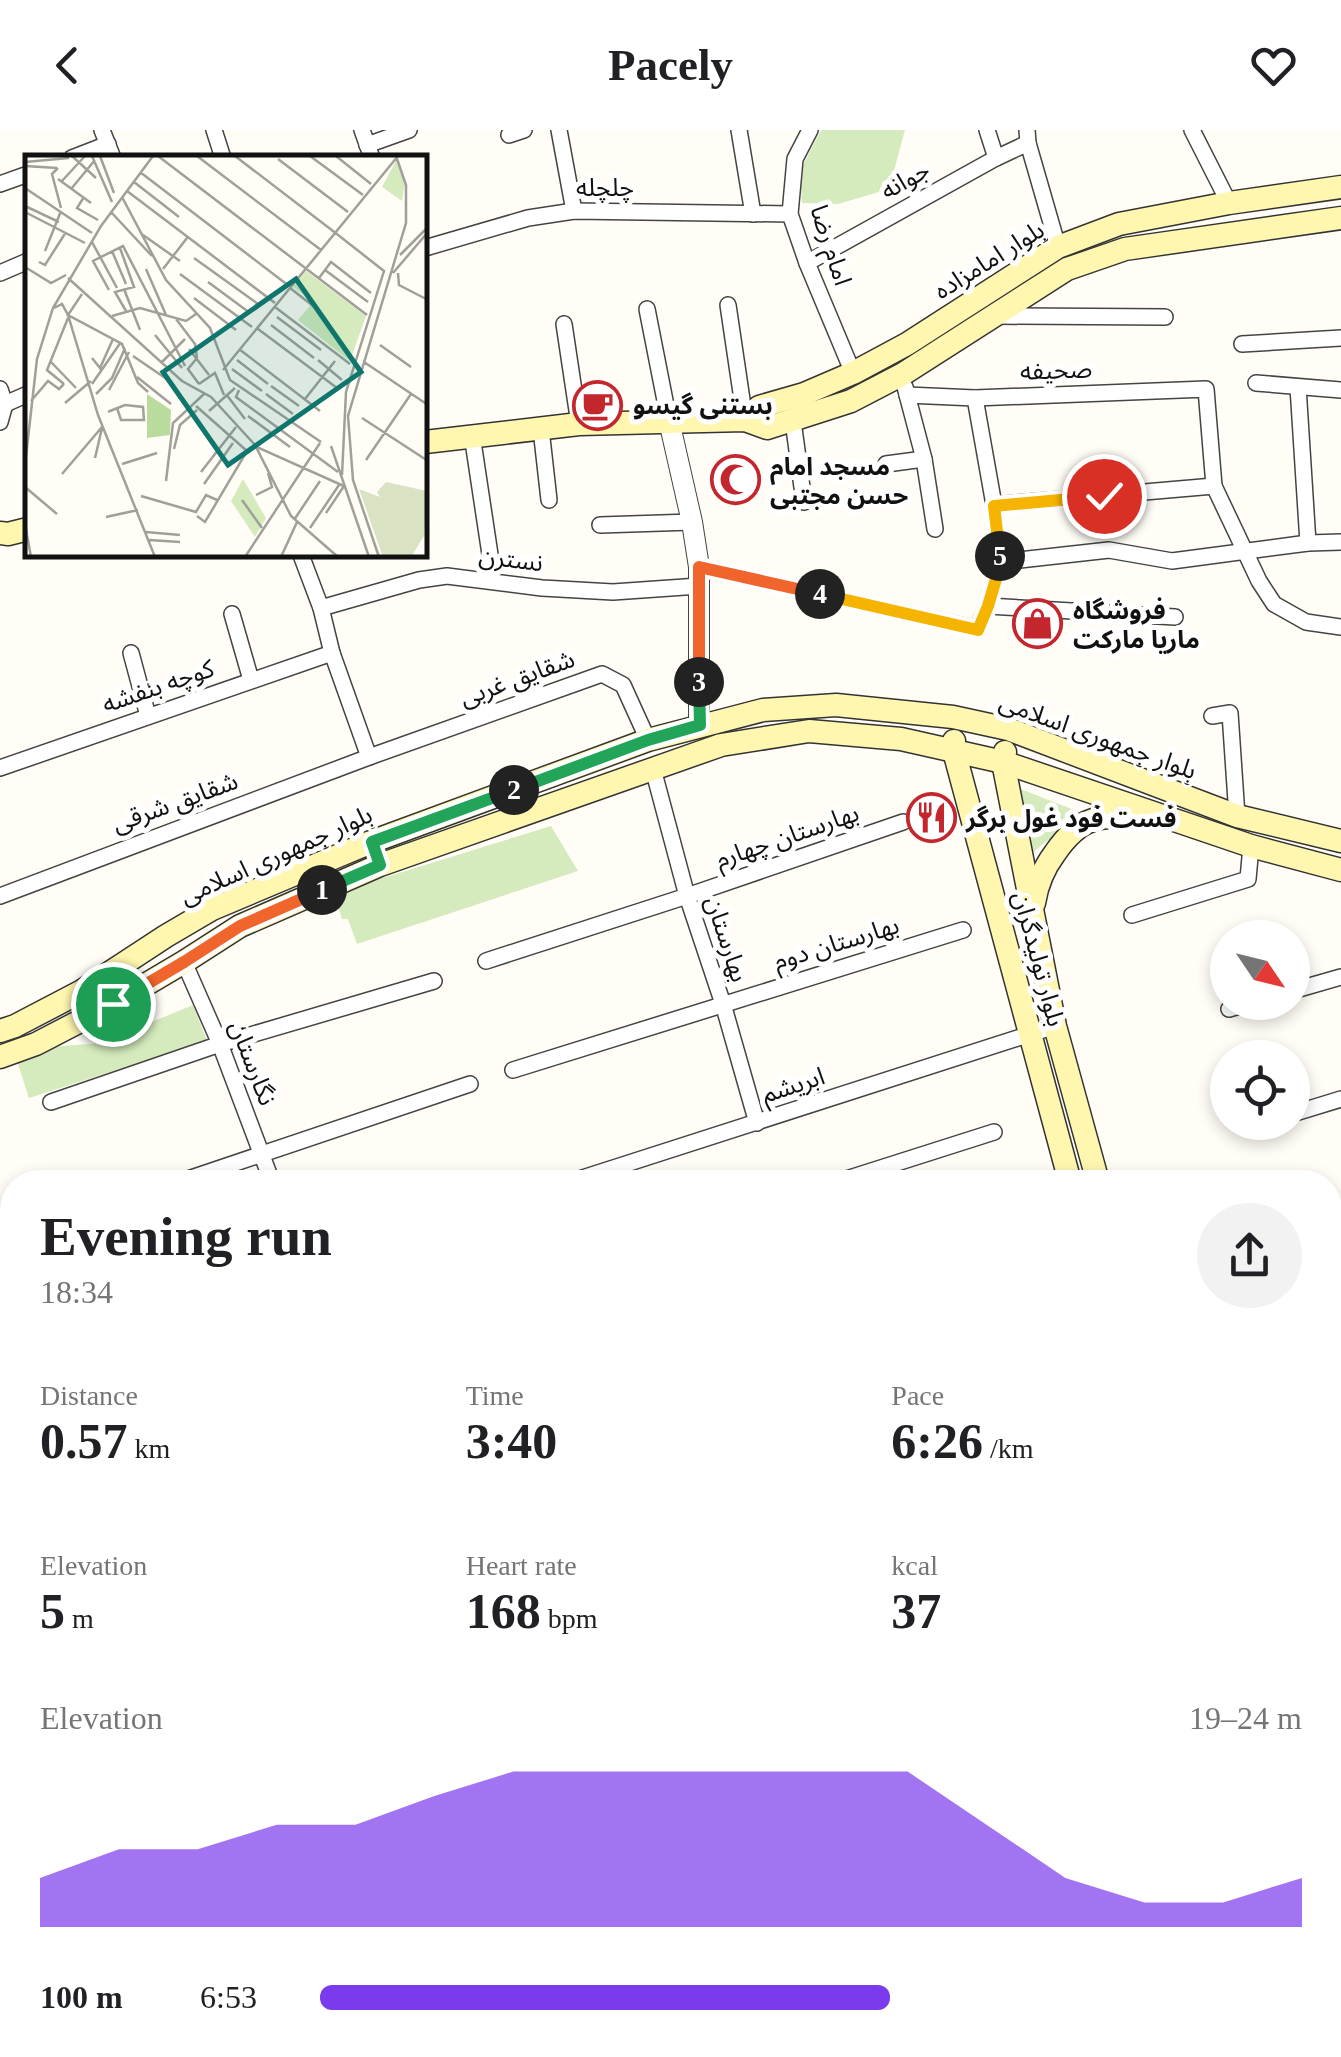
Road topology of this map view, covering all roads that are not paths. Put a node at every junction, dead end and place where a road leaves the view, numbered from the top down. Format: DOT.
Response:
graph roads {
  1 [pos="214,130"];
  2 [pos="409,130"];
  3 [pos="559,130"];
  4 [pos="740,130"];
  5 [pos="810,130"];
  6 [pos="987,130"];
  7 [pos="1198,131"];
  8 [pos="1028,136"];
  9 [pos="108,144"];
  10 [pos="367,144"];
  11 [pos="80,155"];
  12 [pos="222,155"];
  13 [pos="996,158"];
  14 [pos="25,175"];
  15 [pos="0,184"];
  16 [pos="1341,187"];
  17 [pos="1229,203"];
  18 [pos="574,211"];
  19 [pos="752,214"];
  20 [pos="790,214"];
  21 [pos="1341,218"];
  22 [pos="428,247"];
  23 [pos="1058,247"];
  24 [pos="25,263"];
  25 [pos="807,263"];
  26 [pos="0,273"];
  27 [pos="728,305"];
  28 [pos="647,309"];
  29 [pos="993,316"];
  30 [pos="1165,316"];
  31 [pos="564,324"];
  32 [pos="1341,338"];
  33 [pos="1242,344"];
  34 [pos="853,373"];
  35 [pos="1256,383"];
  36 [pos="905,385"];
  37 [pos="1298,386"];
  38 [pos="1341,390"];
  39 [pos="3,396"];
  40 [pos="975,398"];
  41 [pos="744,420"];
  42 [pos="669,421"];
  43 [pos="794,421"];
  44 [pos="0,422"];
  45 [pos="580,424"];
  46 [pos="541,428"];
  47 [pos="472,435"];
  48 [pos="428,442"];
  49 [pos="924,459"];
  50 [pos="886,464"];
  51 [pos="1214,486"];
  52 [pos="548,500"];
  53 [pos="804,502"];
  54 [pos="994,506"];
  55 [pos="692,522"];
  56 [pos="600,525"];
  57 [pos="25,530"];
  58 [pos="935,530"];
  59 [pos="0,533"];
  60 [pos="1341,542"];
  61 [pos="1308,543"];
  62 [pos="1246,552"];
  63 [pos="303,558"];
  64 [pos="491,561"];
  65 [pos="1001,562"];
  66 [pos="699,577"];
  67 [pos="988,606"];
  68 [pos="321,608"];
  69 [pos="232,614"];
  70 [pos="1175,617"];
  71 [pos="1341,627"];
  72 [pos="131,653"];
  73 [pos="332,654"];
  74 [pos="251,680"];
  75 [pos="148,716"];
  76 [pos="1212,716"];
  77 [pos="953,718"];
  78 [pos="700,725"];
  79 [pos="1008,730"];
  80 [pos="648,740"];
  81 [pos="954,751"];
  82 [pos="369,757"];
  83 [pos="1003,762"];
  84 [pos="0,768"];
  85 [pos="653,769"];
  86 [pos="1237,816"];
  87 [pos="1172,820"];
  88 [pos="903,822"];
  89 [pos="1341,841"];
  90 [pos="372,842"];
  91 [pos="1250,846"];
  92 [pos="380,865"];
  93 [pos="1341,870"];
  94 [pos="0,896"];
  95 [pos="687,896"];
  96 [pos="1032,916"];
  97 [pos="1132,916"];
  98 [pos="963,930"];
  99 [pos="486,961"];
  100 [pos="184,962"];
  101 [pos="1341,977"];
  102 [pos="434,981"];
  103 [pos="1310,986"];
  104 [pos="722,1004"];
  105 [pos="1054,1026"];
  106 [pos="0,1031"];
  107 [pos="1032,1034"];
  108 [pos="220,1044"];
  109 [pos="0,1057"];
  110 [pos="513,1070"];
  111 [pos="470,1084"];
  112 [pos="1341,1099"];
  113 [pos="51,1102"];
  114 [pos="1310,1108"];
  115 [pos="757,1123"];
  116 [pos="994,1132"];
  117 [pos="262,1154"];
  118 [pos="215,1170"];
  119 [pos="268,1170"];
  120 [pos="608,1170"];
  121 [pos="875,1170"];
  122 [pos="1067,1170"];
  123 [pos="1095,1170"];
  1 -- 12 [label="street"];
  2 -- 10 [label="street"];
  3 -- 18 [label="street"];
  4 -- 19 [label="street"];
  5 -- 20 [label="street, امام رضا"];
  6 -- 13 [label="street"];
  7 -- 17 [label="street"];
  8 -- 13 [label="street, جوانه"];
  8 -- 23 [label="street"];
  9 -- 11 [label="street"];
  13 -- 25 [label="street, جوانه"];
  14 -- 15 [label="street"];
  16 -- 17 [label="main road, بلوار امامزاده"];
  17 -- 23 [label="main road, بلوار امامزاده"];
  18 -- 19 [label="street, چلچله"];
  18 -- 22 [label="street, چلچله"];
  19 -- 20 [label="street, چلچله"];
  20 -- 25 [label="street, امام رضا"];
  21 -- 29 [label="main road, بلوار امامزاده"];
  23 -- 34 [label="main road, بلوار امامزاده"];
  24 -- 26 [label="street"];
  25 -- 34 [label="street, امام رضا"];
  27 -- 41 [label="street"];
  28 -- 42 [label="street"];
  29 -- 30 [label="street"];
  29 -- 36 [label="main road, بلوار امامزاده"];
  31 -- 45 [label="street"];
  32 -- 33 [label="street"];
  34 -- 41 [label="main road, بلوار امامزاده"];
  35 -- 37 [label="street"];
  36 -- 40 [label="street, صحیفه"];
  36 -- 43 [label="main road, بلوار امامزاده"];
  36 -- 49 [label="street"];
  37 -- 38 [label="street"];
  37 -- 61 [label="street"];
  39 -- 44 [label="street"];
  40 -- 51 [label="street, صحیفه"];
  40 -- 54 [label="street"];
  41 -- 42 [label="main road, بلوار امامزاده"];
  41 -- 43 [label="main road, بلوار امامزاده"];
  42 -- 45 [label="main road, بلوار امامزاده"];
  42 -- 55 [label="street"];
  43 -- 53 [label="street"];
  45 -- 46 [label="main road, بلوار امامزاده"];
  46 -- 47 [label="main road, بلوار امامزاده"];
  46 -- 52 [label="street"];
  47 -- 48 [label="main road, بلوار امامزاده"];
  47 -- 64 [label="street"];
  49 -- 50 [label="street"];
  49 -- 58 [label="street"];
  51 -- 54 [label="street"];
  51 -- 62 [label="street"];
  54 -- 65 [label="street"];
  55 -- 56 [label="street"];
  55 -- 66 [label="street"];
  57 -- 59 [label="main road"];
  60 -- 61 [label="street"];
  61 -- 62 [label="street"];
  62 -- 65 [label="street"];
  62 -- 71 [label="street"];
  63 -- 68 [label="street"];
  65 -- 67 [label="street"];
  66 -- 67 [label="street, نسترن"];
  66 -- 68 [label="street, نسترن"];
  66 -- 78 [label="street"];
  67 -- 70 [label="street"];
  68 -- 73 [label="street"];
  69 -- 74 [label="street"];
  72 -- 75 [label="street"];
  73 -- 74 [label="street, کوچه بنفشه"];
  73 -- 82 [label="street"];
  74 -- 75 [label="street, کوچه بنفشه"];
  75 -- 84 [label="street, کوچه بنفشه"];
  76 -- 86 [label="street"];
  77 -- 78 [label="main road, بلوار جمهوری اسلامی"];
  77 -- 79 [label="main road, بلوار جمهوری اسلامی"];
  77 -- 81 [label="main road, بلوار تولیدگران"];
  78 -- 80 [label="main road, بلوار جمهوری اسلامی"];
  79 -- 83 [label="main road, بلوار تولیدگران"];
  79 -- 86 [label="main road, بلوار جمهوری اسلامی"];
  80 -- 82 [label="street, شقایق غربی"];
  80 -- 90 [label="main road, بلوار جمهوری اسلامی"];
  81 -- 83 [label="main road, بلوار جمهوری اسلامی"];
  81 -- 85 [label="main road, بلوار جمهوری اسلامی"];
  81 -- 107 [label="main road, بلوار تولیدگران"];
  82 -- 94 [label="street, شقایق شرقی"];
  83 -- 87 [label="main road, بلوار جمهوری اسلامی"];
  83 -- 96 [label="main road, بلوار تولیدگران"];
  85 -- 92 [label="main road, بلوار جمهوری اسلامی"];
  85 -- 95 [label="street, بهارستان"];
  86 -- 89 [label="main road, بلوار جمهوری اسلامی"];
  87 -- 91 [label="main road, بلوار جمهوری اسلامی"];
  87 -- 96 [label="main road"];
  88 -- 95 [label="street, بهارستان چهارم"];
  90 -- 92 [label="main road"];
  90 -- 106 [label="main road, بلوار جمهوری اسلامی"];
  91 -- 93 [label="main road, بلوار جمهوری اسلامی"];
  91 -- 97 [label="street"];
  92 -- 100 [label="main road, بلوار جمهوری اسلامی"];
  95 -- 99 [label="street, بهارستان چهارم"];
  95 -- 104 [label="street, بهارستان"];
  96 -- 105 [label="main road, بلوار تولیدگران"];
  98 -- 104 [label="street, بهارستان دوم"];
  100 -- 108 [label="street, نگارستان"];
  100 -- 109 [label="main road, بلوار جمهوری اسلامی"];
  101 -- 103 [label="street"];
  102 -- 108 [label="street"];
  104 -- 110 [label="street, بهارستان دوم"];
  104 -- 115 [label="street, بهارستان"];
  105 -- 107 [label="street, ابریشم"];
  105 -- 123 [label="main road, بلوار تولیدگران"];
  107 -- 115 [label="street, ابریشم"];
  107 -- 122 [label="main road, بلوار تولیدگران"];
  108 -- 113 [label="street"];
  108 -- 117 [label="street, نگارستان"];
  111 -- 117 [label="street"];
  112 -- 114 [label="street"];
  115 -- 120 [label="street, ابریشم"];
  116 -- 121 [label="street"];
  117 -- 118 [label="street"];
  117 -- 119 [label="street, نگارستان"];
}
